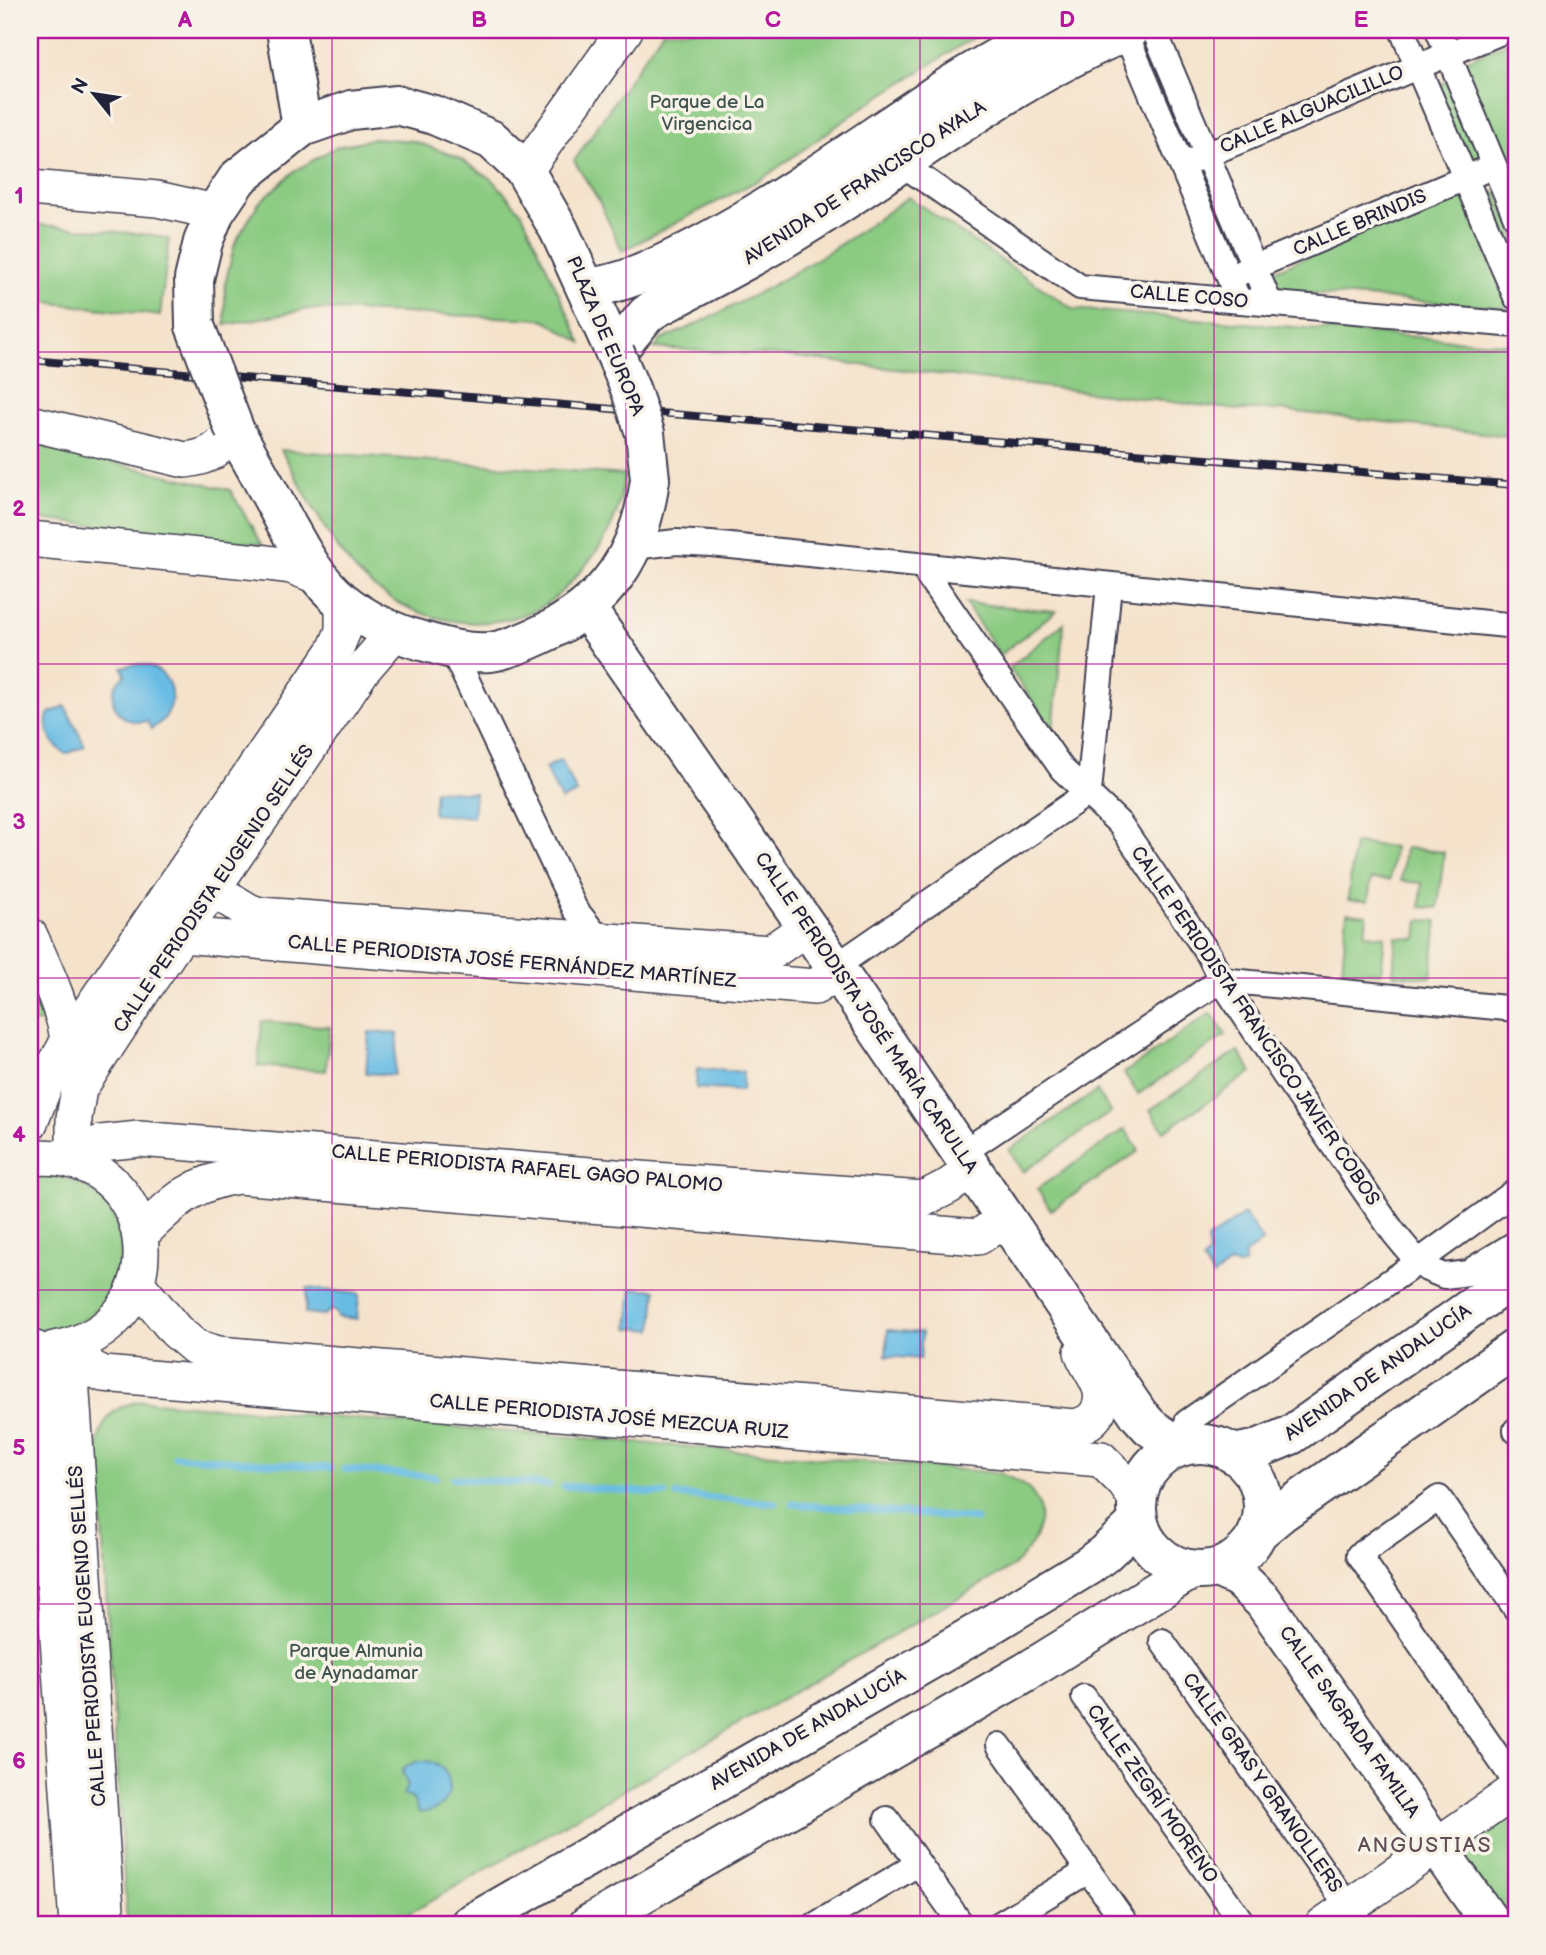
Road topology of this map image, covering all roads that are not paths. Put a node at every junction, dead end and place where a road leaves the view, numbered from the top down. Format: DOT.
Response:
graph roads {
  1 [pos="286,30"];
  2 [pos="625,30"];
  3 [pos="1047,30"];
  4 [pos="1136,30"];
  5 [pos="1402,30"];
  6 [pos="1438,30"];
  7 [pos="1506,30"];
  8 [pos="1448,54"];
  9 [pos="1418,66"];
  10 [pos="302,127"];
  11 [pos="1207,155"];
  12 [pos="899,162"];
  13 [pos="1182,165"];
  14 [pos="1494,166"];
  15 [pos="525,171"];
  16 [pos="1466,178"];
  17 [pos="30,188"];
  18 [pos="215,212"];
  19 [pos="1516,218"];
  20 [pos="1254,267"];
  21 [pos="1230,277"];
  22 [pos="586,288"];
  23 [pos="1516,297"];
  24 [pos="1239,301"];
  25 [pos="1270,304"];
  26 [pos="1516,325"];
  27 [pos="615,353"];
  28 [pos="30,423"];
  29 [pos="235,431"];
  30 [pos="30,539"];
  31 [pos="633,547"];
  32 [pos="929,567"];
  33 [pos="315,575"];
  34 [pos="1109,585"];
  35 [pos="343,602"];
  36 [pos="586,608"];
  37 [pos="1516,625"];
  38 [pos="394,634"];
  39 [pos="452,649"];
  40 [pos="1089,792"];
  41 [pos="212,889"];
  42 [pos="568,923"];
  43 [pos="807,927"];
  44 [pos="181,935"];
  45 [pos="30,936"];
  46 [pos="837,969"];
  47 [pos="48,974"];
  48 [pos="111,980"];
  49 [pos="1221,980"];
  50 [pos="1516,1009"];
  51 [pos="67,1044"];
  52 [pos="30,1123"];
  53 [pos="30,1158"];
  54 [pos="967,1161"];
  55 [pos="78,1162"];
  56 [pos="1516,1191"];
  57 [pos="1006,1219"];
  58 [pos="141,1234"];
  59 [pos="1516,1243"];
  60 [pos="1418,1262"];
  61 [pos="1516,1267"];
  62 [pos="1464,1274"];
  63 [pos="1516,1276"];
  64 [pos="137,1284"];
  65 [pos="1083,1335"];
  66 [pos="73,1346"];
  67 [pos="32,1348"];
  68 [pos="1516,1348"];
  69 [pos="136,1377"];
  70 [pos="1142,1419"];
  71 [pos="76,1430"];
  72 [pos="1182,1447"];
  73 [pos="1233,1454"];
  74 [pos="1140,1499"];
  75 [pos="1258,1531"];
  76 [pos="1204,1569"];
  77 [pos="1516,1609"];
  78 [pos="1163,1641"];
  79 [pos="1084,1697"];
  80 [pos="999,1745"];
  81 [pos="1516,1783"];
  82 [pos="1516,1790"];
  83 [pos="887,1819"];
  84 [pos="1436,1846"];
  85 [pos="919,1864"];
  86 [pos="1088,1871"];
  87 [pos="613,1919"];
  88 [pos="1344,1919"];
  89 [pos="77,1925"];
  90 [pos="107,1925"];
  91 [pos="469,1925"];
  92 [pos="815,1925"];
  93 [pos="962,1925"];
  94 [pos="998,1925"];
  95 [pos="1127,1925"];
  96 [pos="1244,1925"];
  97 [pos="1492,1925"];
  1 -- 10 [label="main road"];
  2 -- 15 [label="street"];
  3 -- 22 [label="main road, AVENIDA DE FRANCISCO AYALA"];
  4 -- 11 [label="street"];
  4 -- 12 [label="main road, AVENIDA DE FRANCISCO AYALA"];
  4 -- 13 [label="street"];
  5 -- 9 [label="street"];
  6 -- 8 [label="street"];
  7 -- 8 [label="street, CALLE ALGUACILILLO"];
  8 -- 9 [label="street, CALLE ALGUACILILLO"];
  8 -- 14 [label="street"];
  9 -- 11 [label="street, CALLE ALGUACILILLO"];
  9 -- 16 [label="street"];
  10 -- 15 [label="main road, PLAZA DE EUROPA"];
  10 -- 18 [label="main road, PLAZA DE EUROPA"];
  11 -- 13 [label="street, CALLE ALGUACILILLO"];
  11 -- 20 [label="street"];
  12 -- 24 [label="street, CALLE COSO"];
  12 -- 27 [label="main road, AVENIDA DE FRANCISCO AYALA"];
  13 -- 21 [label="street"];
  14 -- 16 [label="street, CALLE BRINDIS"];
  14 -- 19 [label="street"];
  15 -- 22 [label="main road, PLAZA DE EUROPA"];
  16 -- 20 [label="street, CALLE BRINDIS"];
  16 -- 23 [label="street"];
  17 -- 18 [label="street"];
  18 -- 29 [label="main road, PLAZA DE EUROPA, bridge"];
  20 -- 21 [label="street, CALLE BRINDIS"];
  20 -- 25 [label="street"];
  21 -- 24 [label="street"];
  22 -- 27 [label="main road, PLAZA DE EUROPA"];
  24 -- 25 [label="street, CALLE COSO"];
  25 -- 26 [label="street, CALLE COSO"];
  27 -- 31 [label="main road, PLAZA DE EUROPA, bridge"];
  28 -- 29 [label="street"];
  29 -- 33 [label="main road, PLAZA DE EUROPA"];
  30 -- 33 [label="street"];
  31 -- 32 [label="street"];
  31 -- 36 [label="main road, PLAZA DE EUROPA"];
  32 -- 34 [label="street"];
  32 -- 40 [label="street, CALLE PERIODISTA FRANCISCO JAVIER COBOS"];
  33 -- 35 [label="main road, PLAZA DE EUROPA"];
  34 -- 37 [label="street"];
  34 -- 40 [label="street"];
  35 -- 38 [label="main road, PLAZA DE EUROPA"];
  35 -- 48 [label="street, CALLE PERIODISTA EUGENIO SELLÉS"];
  36 -- 39 [label="main road, PLAZA DE EUROPA"];
  36 -- 43 [label="main road, CALLE PERIODISTA JOSÉ MARÍA CARULLA"];
  38 -- 39 [label="main road, PLAZA DE EUROPA"];
  38 -- 41 [label="street, CALLE PERIODISTA EUGENIO SELLÉS"];
  39 -- 42 [label="street"];
  40 -- 46 [label="street"];
  40 -- 49 [label="street, CALLE PERIODISTA FRANCISCO JAVIER COBOS"];
  41 -- 42 [label="street, CALLE PERIODISTA JOSÉ FERNÁNDEZ MARTÍNEZ"];
  41 -- 44 [label="street, CALLE PERIODISTA EUGENIO SELLÉS"];
  42 -- 43 [label="street, CALLE PERIODISTA JOSÉ FERNÁNDEZ MARTÍNEZ"];
  43 -- 46 [label="main road, CALLE PERIODISTA JOSÉ MARÍA CARULLA"];
  44 -- 46 [label="street, CALLE PERIODISTA JOSÉ FERNÁNDEZ MARTÍNEZ"];
  44 -- 55 [label="street, CALLE PERIODISTA EUGENIO SELLÉS"];
  45 -- 47 [label="street"];
  46 -- 54 [label="main road, CALLE PERIODISTA JOSÉ MARÍA CARULLA"];
  47 -- 48 [label="street"];
  47 -- 51 [label="street"];
  48 -- 51 [label="street, CALLE PERIODISTA EUGENIO SELLÉS"];
  49 -- 50 [label="street"];
  49 -- 54 [label="street"];
  49 -- 60 [label="street, CALLE PERIODISTA FRANCISCO JAVIER COBOS"];
  51 -- 52 [label="street, CALLE PERIODISTA EUGENIO SELLÉS"];
  53 -- 55 [label="street"];
  54 -- 55 [label="street, CALLE PERIODISTA RAFAEL GAGO PALOMO"];
  54 -- 57 [label="main road, CALLE PERIODISTA JOSÉ MARÍA CARULLA"];
  55 -- 58 [label="street"];
  56 -- 60 [label="street"];
  57 -- 58 [label="street, CALLE PERIODISTA RAFAEL GAGO PALOMO"];
  57 -- 65 [label="main road, CALLE PERIODISTA JOSÉ MARÍA CARULLA"];
  58 -- 64 [label="street"];
  59 -- 62 [label="street"];
  60 -- 62 [label="street"];
  60 -- 72 [label="street"];
  61 -- 62 [label="street"];
  63 -- 73 [label="main road, AVENIDA DE ANDALUCÍA"];
  64 -- 65 [label="street, CALLE PERIODISTA JOSÉ MEZCUA RUIZ"];
  64 -- 66 [label="street"];
  65 -- 70 [label="main road, CALLE PERIODISTA JOSÉ MARÍA CARULLA"];
  66 -- 67 [label="street"];
  66 -- 69 [label="street, CALLE PERIODISTA JOSÉ MEZCUA RUIZ"];
  66 -- 71 [label="street, CALLE PERIODISTA EUGENIO SELLÉS"];
  67 -- 89 [label="street, CALLE PERIODISTA EUGENIO SELLÉS"];
  68 -- 75 [label="main road"];
  69 -- 71 [label="street"];
  69 -- 74 [label="street, CALLE PERIODISTA JOSÉ MEZCUA RUIZ"];
  70 -- 72 [label="main road, CALLE PERIODISTA JOSÉ MARÍA CARULLA"];
  70 -- 74 [label="main road"];
  71 -- 90 [label="street, CALLE PERIODISTA EUGENIO SELLÉS"];
  72 -- 73 [label="main road"];
  72 -- 74 [label="main road"];
  73 -- 75 [label="main road"];
  74 -- 76 [label="main road"];
  74 -- 91 [label="main road, AVENIDA DE ANDALUCÍA"];
  75 -- 76 [label="main road"];
  76 -- 84 [label="main road, CALLE SAGRADA FAMILIA"];
  76 -- 87 [label="main road"];
  77 -- 81 [label="street"];
  78 -- 88 [label="street, CALLE GRAS Y GRANOLLERS"];
  79 -- 96 [label="street, CALLE ZEGRÍ MORENO"];
  80 -- 86 [label="street"];
  82 -- 84 [label="street"];
  83 -- 85 [label="street"];
  84 -- 88 [label="street"];
  84 -- 97 [label="main road, CALLE SAGRADA FAMILIA"];
  85 -- 92 [label="street"];
  85 -- 93 [label="street"];
  86 -- 94 [label="street"];
  86 -- 95 [label="street"];
}
